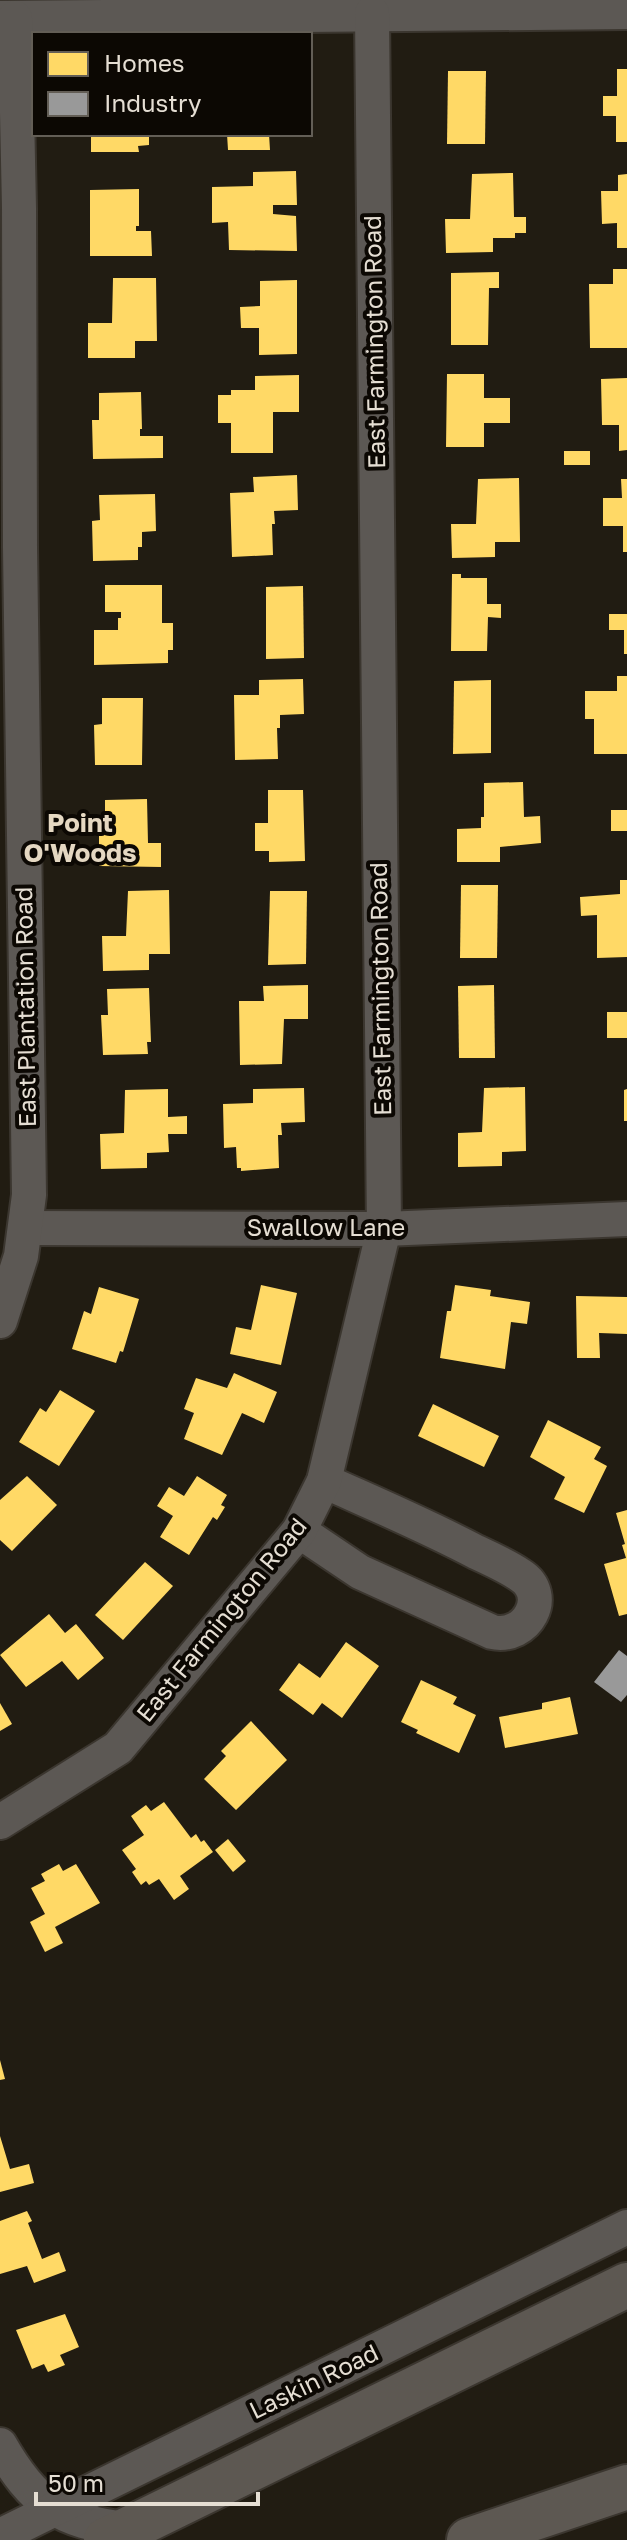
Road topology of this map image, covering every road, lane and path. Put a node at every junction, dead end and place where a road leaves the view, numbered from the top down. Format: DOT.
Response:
graph roads {
  1 [pos="627,12"];
  2 [pos="372,13"];
  3 [pos="7,18"];
  4 [pos="627,1219"];
  5 [pos="26,1228"];
  6 [pos="384,1229"];
  7 [pos="0,1321"];
  8 [pos="324,1481"];
  9 [pos="299,1531"];
  10 [pos="0,1822"];
  11 [pos="627,2227"];
  12 [pos="627,2285"];
  13 [pos="0,2445"];
  14 [pos="627,2487"];
  15 [pos="54,2510"];
  16 [pos="116,2535"];
  17 [pos="0,2536"];
  18 [pos="469,2540"];
  1 -- 2 [label="street"];
  2 -- 3 [label="street"];
  2 -- 6 [label="street, East Farmington Road"];
  3 -- 5 [label="street, East Plantation Road"];
  4 -- 6 [label="street, Swallow Lane"];
  5 -- 6 [label="street, Swallow Lane"];
  5 -- 7 [label="street, East Plantation Road"];
  6 -- 8 [label="street, East Farmington Road"];
  8 -- 9 [label="street, East Farmington Road"];
  8 -- 9 [label="street"];
  9 -- 10 [label="street, East Farmington Road"];
  11 -- 15 [label="street, Laskin Road"];
  12 -- 16 [label="main road, Laskin Road"];
  13 -- 15 [label="street"];
  14 -- 18 [label="main road"];
  15 -- 16 [label="street"];
  15 -- 17 [label="street, Laskin Road"];
}
